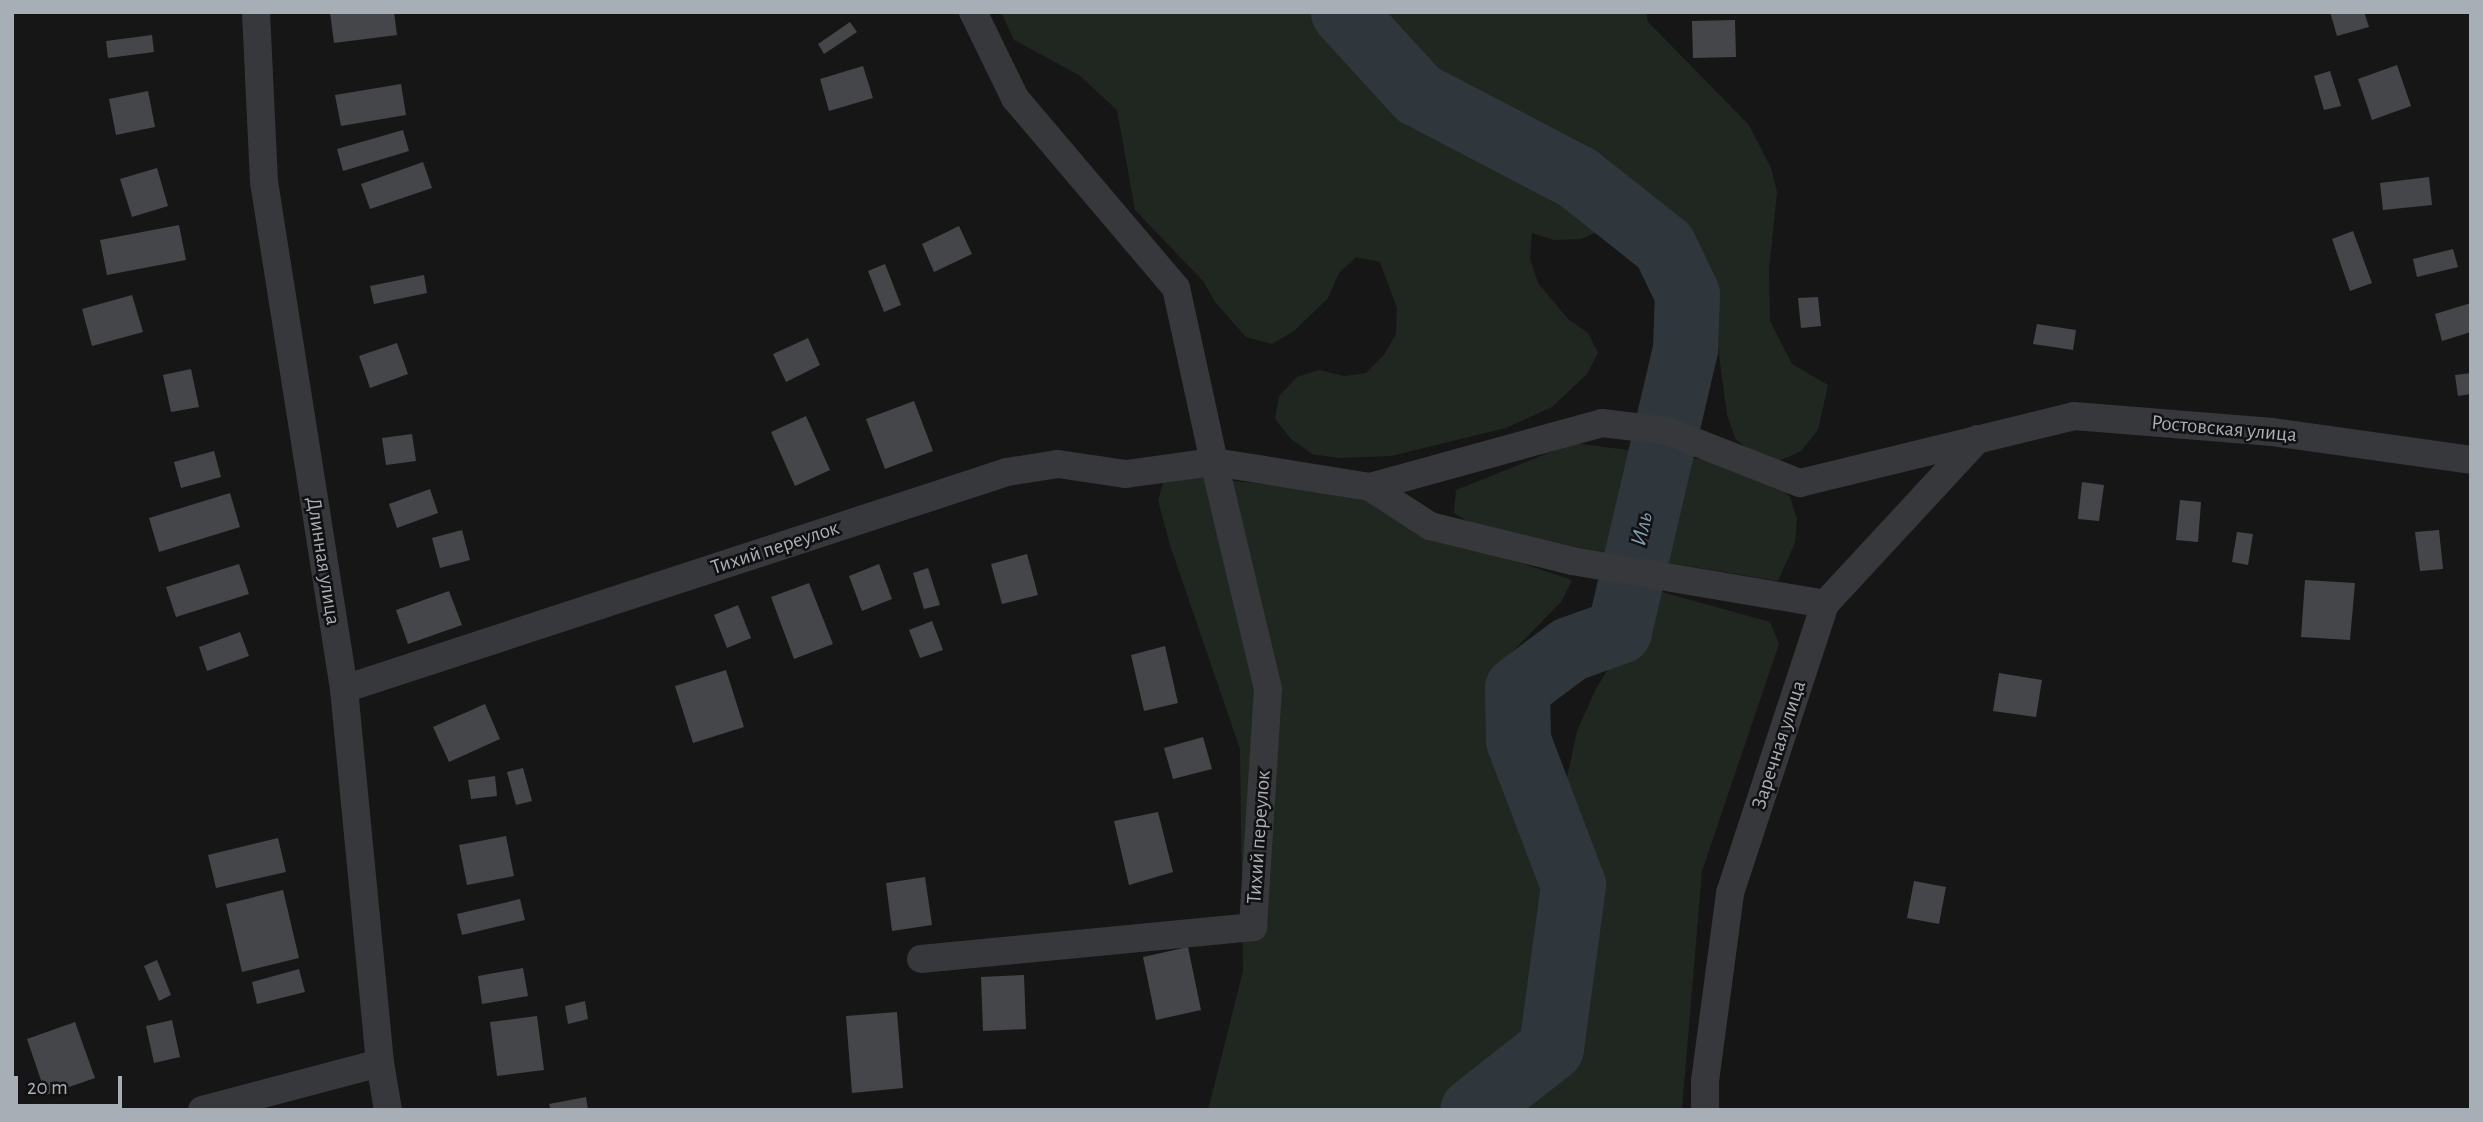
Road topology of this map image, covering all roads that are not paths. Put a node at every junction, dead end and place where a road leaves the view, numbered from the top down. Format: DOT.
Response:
graph roads {
  1 [pos="256,12"];
  2 [pos="973,12"];
  3 [pos="1979,439"];
  4 [pos="2471,460"];
  5 [pos="1214,462"];
  6 [pos="1370,487"];
  7 [pos="1825,604"];
  8 [pos="344,689"];
  9 [pos="921,959"];
  10 [pos="380,1063"];
  11 [pos="202,1110"];
  12 [pos="388,1110"];
  13 [pos="1705,1110"];
  1 -- 8 [label="street, Длинная улица"];
  2 -- 5 [label="street, Тихий переулок"];
  3 -- 4 [label="street, Ростовская улица"];
  3 -- 6 [label="street, Ростовская улица"];
  3 -- 7 [label="street, Заречная улица"];
  5 -- 6 [label="street"];
  5 -- 8 [label="street, Тихий переулок"];
  5 -- 9 [label="street, Тихий переулок"];
  6 -- 7 [label="street"];
  7 -- 13 [label="street, Заречная улица"];
  8 -- 10 [label="street, Длинная улица"];
  10 -- 11 [label="street"];
  10 -- 12 [label="street, Длинная улица"];
}
